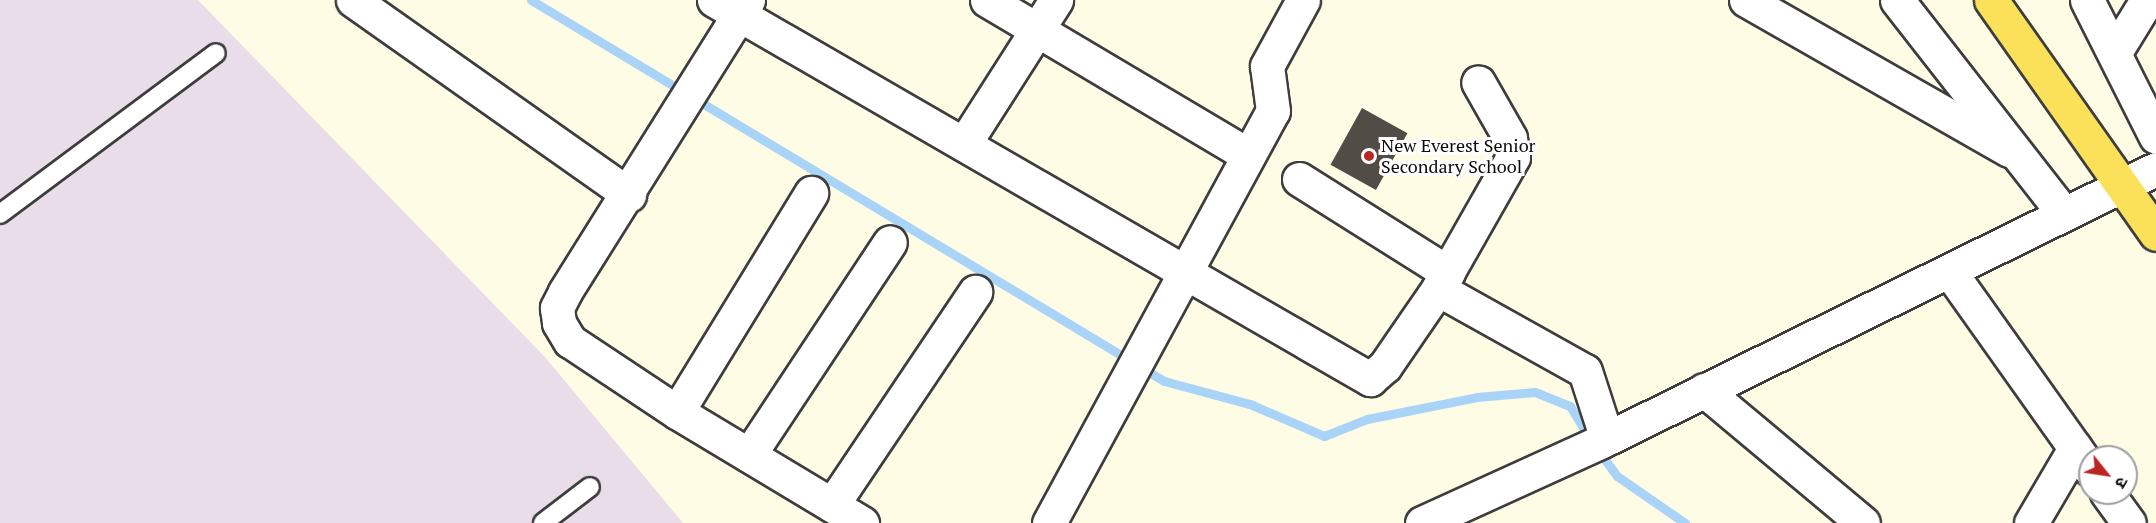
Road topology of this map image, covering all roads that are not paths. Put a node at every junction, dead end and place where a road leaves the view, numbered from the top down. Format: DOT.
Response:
graph roads {
  1 [pos="353,0"];
  2 [pos="987,0"];
  3 [pos="1056,0"];
  4 [pos="1303,0"];
  5 [pos="1746,0"];
  6 [pos="1897,0"];
  7 [pos="1991,0"];
  8 [pos="2087,0"];
  9 [pos="2147,0"];
  10 [pos="734,5"];
  11 [pos="1038,30"];
  12 [pos="2115,52"];
  13 [pos="216,53"];
  14 [pos="1478,82"];
  15 [pos="2156,137"];
  16 [pos="964,144"];
  17 [pos="2009,150"];
  18 [pos="1248,155"];
  19 [pos="2156,169"];
  20 [pos="1299,179"];
  21 [pos="2124,187"];
  22 [pos="811,194"];
  23 [pos="629,195"];
  24 [pos="0,214"];
  25 [pos="2064,214"];
  26 [pos="2156,234"];
  27 [pos="890,242"];
  28 [pos="1184,267"];
  29 [pos="1950,272"];
  30 [pos="1443,281"];
  31 [pos="975,292"];
  32 [pos="1704,390"];
  33 [pos="677,412"];
  34 [pos="1597,443"];
  35 [pos="2078,453"];
  36 [pos="749,455"];
  37 [pos="2078,464"];
  38 [pos="590,487"];
  39 [pos="832,505"];
  40 [pos="2116,505"];
  41 [pos="1426,522"];
  42 [pos="543,523"];
  43 [pos="862,523"];
  44 [pos="1049,523"];
  45 [pos="1863,523"];
  46 [pos="2031,523"];
  47 [pos="2129,523"];
  1 -- 23 [label="street"];
  2 -- 11 [label="street"];
  3 -- 11 [label="street"];
  4 -- 18 [label="street"];
  5 -- 17 [label="street"];
  6 -- 17 [label="street"];
  7 -- 21 [label="main road"];
  8 -- 12 [label="street"];
  9 -- 12 [label="street"];
  10 -- 16 [label="street"];
  10 -- 23 [label="street"];
  11 -- 16 [label="street"];
  11 -- 18 [label="street"];
  12 -- 15 [label="street"];
  13 -- 24 [label="lane"];
  14 -- 30 [label="street"];
  16 -- 28 [label="street"];
  17 -- 25 [label="street"];
  18 -- 28 [label="street"];
  19 -- 21 [label="street"];
  20 -- 30 [label="street"];
  21 -- 25 [label="street"];
  21 -- 26 [label="main road"];
  22 -- 33 [label="street"];
  23 -- 33 [label="street"];
  25 -- 29 [label="street"];
  27 -- 36 [label="street"];
  28 -- 30 [label="street"];
  28 -- 44 [label="street"];
  29 -- 32 [label="street"];
  29 -- 35 [label="street"];
  30 -- 34 [label="street"];
  31 -- 39 [label="street"];
  32 -- 34 [label="street"];
  32 -- 45 [label="street"];
  33 -- 36 [label="street"];
  34 -- 41 [label="street"];
  36 -- 39 [label="street"];
  37 -- 46 [label="street"];
  38 -- 42 [label="lane"];
  39 -- 43 [label="street"];
  40 -- 47 [label="street"];
}
